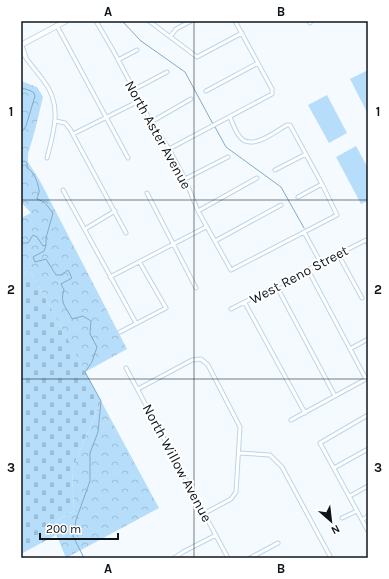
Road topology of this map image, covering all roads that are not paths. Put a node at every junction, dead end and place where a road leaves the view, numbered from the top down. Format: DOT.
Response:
graph roads {
  1 [pos="66,21"];
  2 [pos="96,21"];
  3 [pos="149,21"];
  4 [pos="191,21"];
  5 [pos="235,21"];
  6 [pos="57,26"];
  7 [pos="242,34"];
  8 [pos="170,37"];
  9 [pos="21,44"];
  10 [pos="21,50"];
  11 [pos="138,50"];
  12 [pos="28,60"];
  13 [pos="118,60"];
  14 [pos="258,63"];
  15 [pos="167,72"];
  16 [pos="133,90"];
  17 [pos="206,91"];
  18 [pos="191,99"];
  19 [pos="139,101"];
  20 [pos="230,117"];
  21 [pos="106,118"];
  22 [pos="56,121"];
  23 [pos="151,122"];
  24 [pos="73,134"];
  25 [pos="169,150"];
  26 [pos="306,154"];
  27 [pos="228,157"];
  28 [pos="47,158"];
  29 [pos="128,158"];
  30 [pos="275,170"];
  31 [pos="257,178"];
  32 [pos="185,179"];
  33 [pos="322,184"];
  34 [pos="63,190"];
  35 [pos="147,193"];
  36 [pos="298,197"];
  37 [pos="281,205"];
  38 [pos="198,211"];
  39 [pos="114,212"];
  40 [pos="206,227"];
  41 [pos="85,228"];
  42 [pos="304,232"];
  43 [pos="126,233"];
  44 [pos="215,241"];
  45 [pos="367,241"];
  46 [pos="173,243"];
  47 [pos="338,254"];
  48 [pos="140,263"];
  49 [pos="321,263"];
  50 [pos="308,270"];
  51 [pos="110,278"];
  52 [pos="277,287"];
  53 [pos="196,288"];
  54 [pos="362,298"];
  55 [pos="245,303"];
  56 [pos="231,309"];
  57 [pos="136,323"];
  58 [pos="120,332"];
  59 [pos="368,340"];
  60 [pos="350,349"];
  61 [pos="126,368"];
  62 [pos="367,378"];
  63 [pos="138,389"];
  64 [pos="335,396"];
  65 [pos="305,413"];
  66 [pos="368,415"];
  67 [pos="291,420"];
  68 [pos="368,449"];
  69 [pos="239,453"];
  70 [pos="334,468"];
  71 [pos="368,486"];
  72 [pos="350,496"];
  73 [pos="357,511"];
  74 [pos="205,513"];
  75 [pos="368,516"];
  76 [pos="342,518"];
  77 [pos="362,520"];
  78 [pos="368,532"];
  79 [pos="216,535"];
  80 [pos="278,543"];
  81 [pos="174,558"];
  82 [pos="228,558"];
  83 [pos="250,558"];
  84 [pos="331,558"];
  1 -- 6 [label="main road"];
  2 -- 13 [label="street, North Aster Avenue"];
  3 -- 8 [label="street"];
  4 -- 8 [label="street"];
  5 -- 7 [label="street"];
  6 -- 9 [label="main road"];
  6 -- 21 [label="street"];
  7 -- 8 [label="street"];
  7 -- 14 [label="street"];
  9 -- 12 [label="street"];
  10 -- 12 [label="street"];
  11 -- 13 [label="street"];
  12 -- 22 [label="street"];
  13 -- 16 [label="street, North Aster Avenue"];
  14 -- 17 [label="street"];
  14 -- 20 [label="street"];
  15 -- 16 [label="street"];
  16 -- 19 [label="street, North Aster Avenue"];
  18 -- 23 [label="street"];
  19 -- 21 [label="street"];
  19 -- 23 [label="street, North Aster Avenue"];
  20 -- 25 [label="street"];
  20 -- 26 [label="street"];
  21 -- 24 [label="street"];
  21 -- 29 [label="street"];
  22 -- 24 [label="street"];
  22 -- 28 [label="street"];
  23 -- 25 [label="street, North Aster Avenue"];
  24 -- 39 [label="street"];
  25 -- 32 [label="street, North Aster Avenue"];
  26 -- 30 [label="street"];
  26 -- 33 [label="street"];
  27 -- 32 [label="street"];
  31 -- 38 [label="street"];
  32 -- 38 [label="street, North Aster Avenue"];
  33 -- 36 [label="street"];
  33 -- 42 [label="street"];
  34 -- 41 [label="street"];
  35 -- 46 [label="street"];
  37 -- 44 [label="street"];
  38 -- 40 [label="street, North Aster Avenue"];
  39 -- 41 [label="street"];
  39 -- 43 [label="street"];
  40 -- 44 [label="street, North Aster Avenue"];
  40 -- 46 [label="street"];
  41 -- 51 [label="street"];
  42 -- 44 [label="street, North Aster Avenue"];
  42 -- 49 [label="street"];
  45 -- 47 [label="street, West Reno Street"];
  46 -- 48 [label="street"];
  46 -- 53 [label="street"];
  47 -- 49 [label="street, West Reno Street"];
  47 -- 54 [label="street"];
  48 -- 51 [label="street"];
  48 -- 57 [label="street"];
  49 -- 50 [label="street, West Reno Street"];
  50 -- 52 [label="street, West Reno Street"];
  50 -- 60 [label="street"];
  51 -- 57 [label="street"];
  52 -- 55 [label="street, West Reno Street"];
  52 -- 64 [label="street"];
  55 -- 56 [label="street, West Reno Street"];
  55 -- 65 [label="street"];
  57 -- 58 [label="street"];
  59 -- 60 [label="street"];
  60 -- 62 [label="street"];
  61 -- 63 [label="street, North Willow Avenue"];
  62 -- 64 [label="street"];
  63 -- 69 [label="street"];
  63 -- 74 [label="street, North Willow Avenue"];
  64 -- 65 [label="street"];
  65 -- 67 [label="street"];
  66 -- 70 [label="street"];
  68 -- 70 [label="street"];
  69 -- 74 [label="street"];
  69 -- 84 [label="street"];
  70 -- 72 [label="street"];
  71 -- 72 [label="street"];
  72 -- 73 [label="street"];
  73 -- 76 [label="street"];
  73 -- 77 [label="street"];
  74 -- 79 [label="street, North Willow Avenue"];
  75 -- 77 [label="street"];
  77 -- 78 [label="street"];
  79 -- 81 [label="street"];
  79 -- 82 [label="street, North Willow Avenue"];
  80 -- 83 [label="street"];
}
